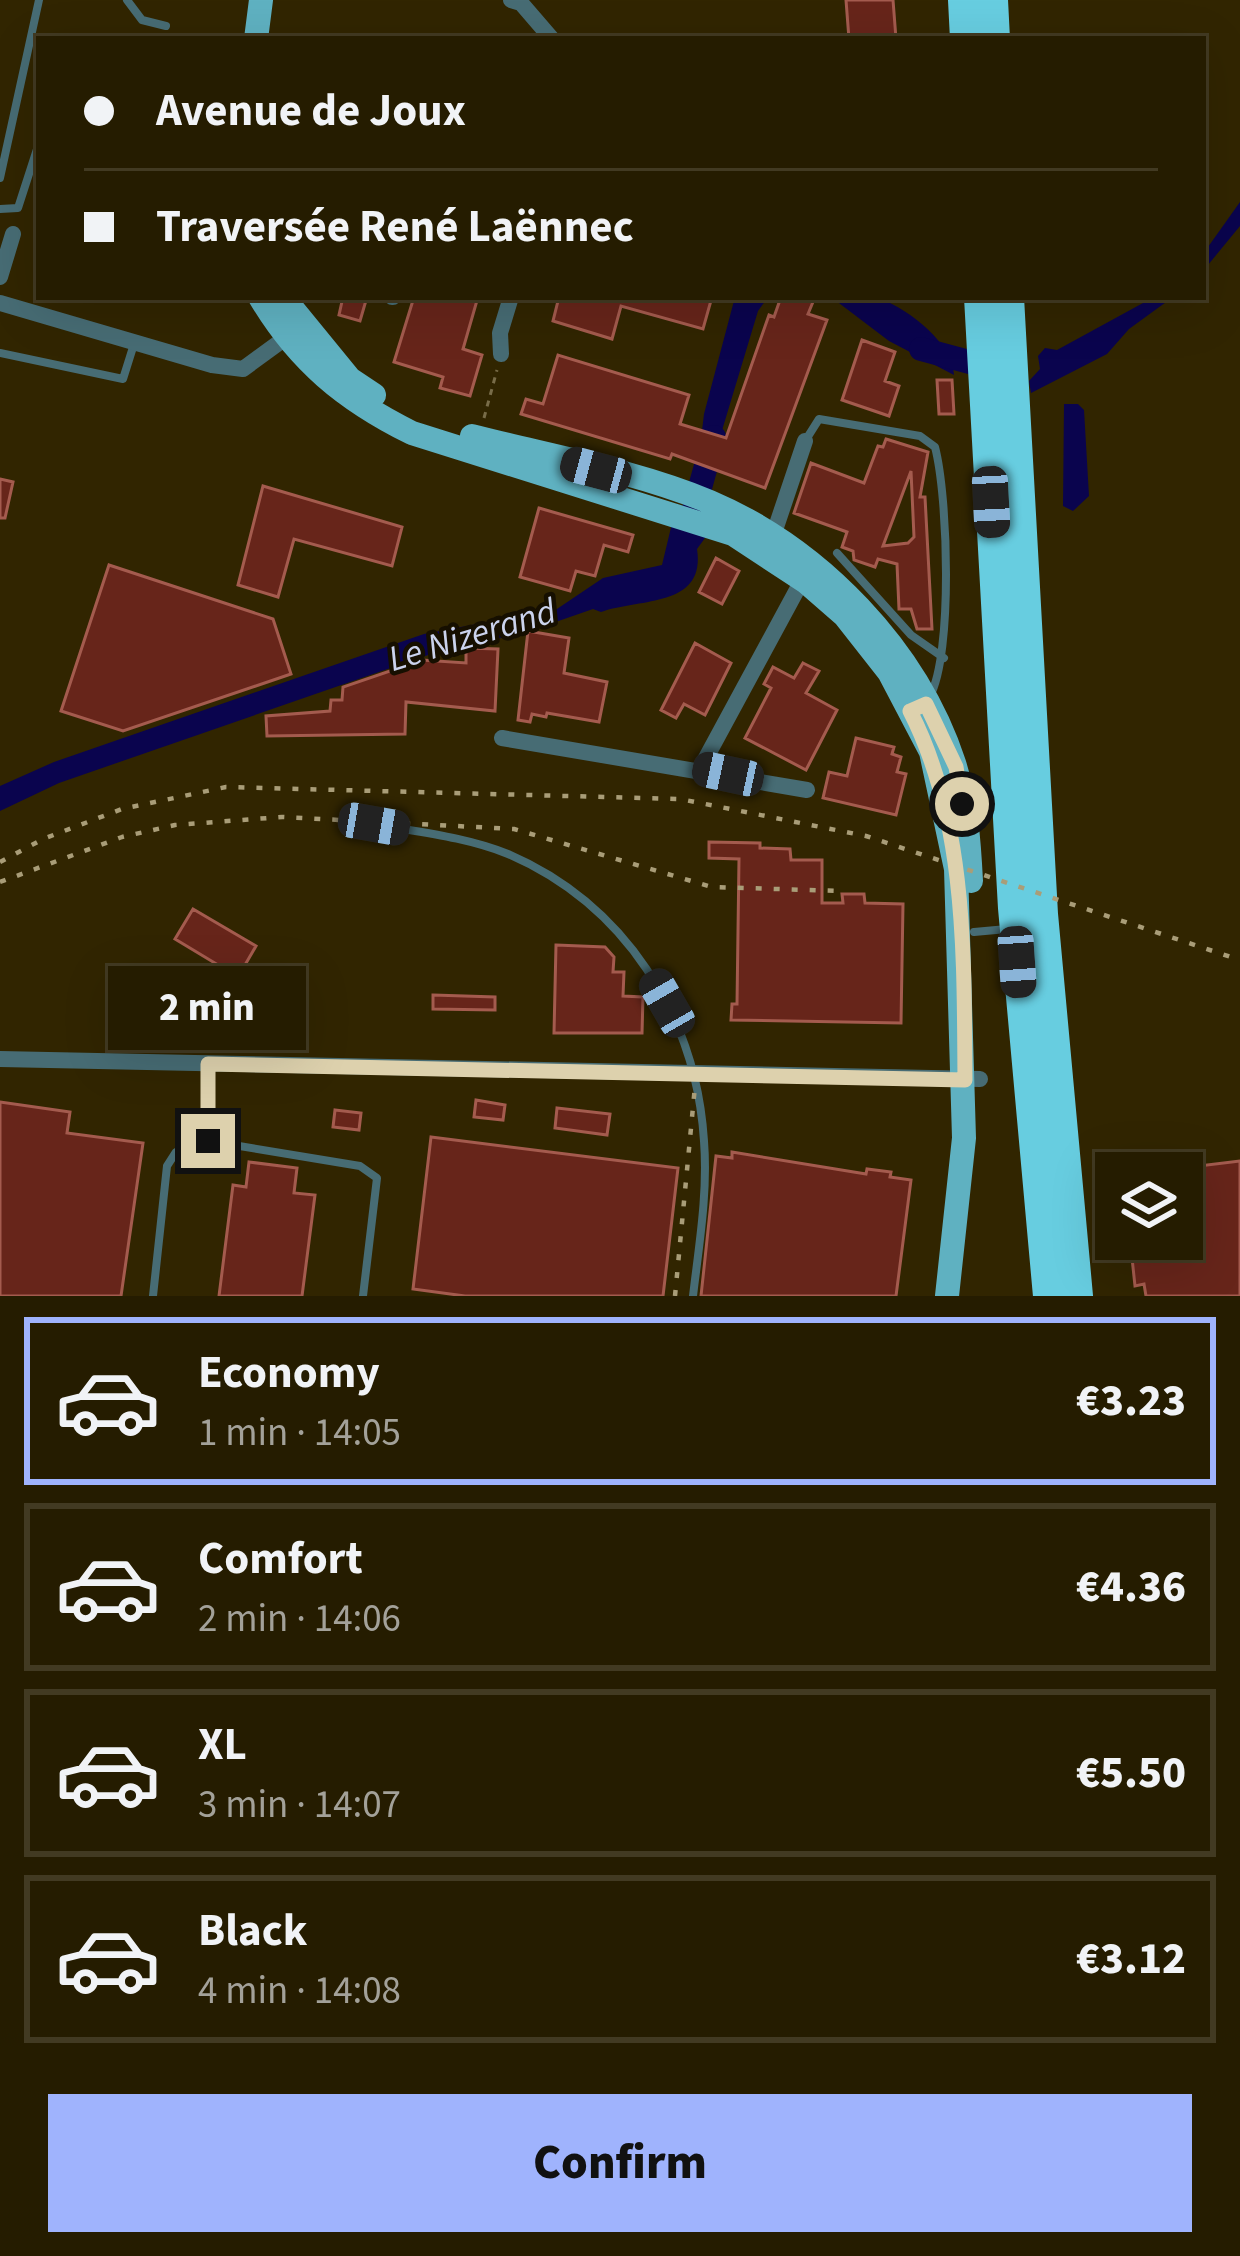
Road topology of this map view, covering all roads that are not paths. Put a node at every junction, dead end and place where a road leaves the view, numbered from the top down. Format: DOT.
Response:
graph roads {
  1 [pos="39,0"];
  2 [pos="127,0"];
  3 [pos="246,0"];
  4 [pos="261,0"];
  5 [pos="963,0"];
  6 [pos="993,0"];
  7 [pos="519,1"];
  8 [pos="166,26"];
  9 [pos="242,36"];
  10 [pos="256,36"];
  11 [pos="549,36"];
  12 [pos="965,36"];
  13 [pos="995,36"];
  14 [pos="36,153"];
  15 [pos="0,178"];
  16 [pos="0,209"];
  17 [pos="11,212"];
  18 [pos="13,234"];
  19 [pos="0,277"];
  20 [pos="263,300"];
  21 [pos="284,300"];
  22 [pos="510,300"];
  23 [pos="979,300"];
  24 [pos="1009,300"];
  25 [pos="0,302"];
  26 [pos="294,332"];
  27 [pos="135,343"];
  28 [pos="0,353"];
  29 [pos="502,355"];
  30 [pos="805,442"];
  31 [pos="671,500"];
  32 [pos="769,546"];
  33 [pos="836,553"];
  34 [pos="806,573"];
  35 [pos="944,658"];
  36 [pos="918,708"];
  37 [pos="502,739"];
  38 [pos="700,769"];
  39 [pos="807,790"];
  40 [pos="374,824"];
  41 [pos="1015,929"];
  42 [pos="974,932"];
  43 [pos="0,1060"];
  44 [pos="208,1064"];
  45 [pos="692,1074"];
  46 [pos="973,1079"];
  47 [pos="208,1141"];
  48 [pos="153,1296"];
  49 [pos="363,1296"];
  50 [pos="693,1296"];
  51 [pos="946,1296"];
  52 [pos="962,1296"];
  53 [pos="1048,1296"];
  54 [pos="1078,1296"];
  1 -- 15 [label="lane"];
  2 -- 8 [label="lane"];
  3 -- 9 [label="main road"];
  4 -- 10 [label="main road"];
  5 -- 12 [label="highway"];
  6 -- 13 [label="highway"];
  7 -- 11 [label="street"];
  14 -- 17 [label="lane"];
  16 -- 17 [label="lane"];
  17 -- 18 [label="lane"];
  18 -- 19 [label="street"];
  20 -- 26 [label="main road"];
  21 -- 26 [label="main road"];
  22 -- 29 [label="street"];
  23 -- 41 [label="highway"];
  24 -- 54 [label="highway"];
  25 -- 27 [label="street"];
  26 -- 27 [label="street"];
  26 -- 31 [label="main road"];
  26 -- 31 [label="main road"];
  27 -- 28 [label="lane"];
  30 -- 32 [label="street"];
  30 -- 35 [label="lane"];
  31 -- 32 [label="main road"];
  32 -- 34 [label="main road"];
  33 -- 35 [label="lane"];
  34 -- 36 [label="main road"];
  34 -- 38 [label="street"];
  35 -- 36 [label="lane"];
  36 -- 42 [label="main road"];
  36 -- 46 [label="main road"];
  37 -- 38 [label="street"];
  38 -- 39 [label="street"];
  40 -- 45 [label="lane"];
  41 -- 42 [label="lane"];
  41 -- 53 [label="highway"];
  42 -- 46 [label="main road"];
  43 -- 44 [label="street"];
  44 -- 45 [label="street"];
  44 -- 47 [label="lane"];
  45 -- 46 [label="street"];
  45 -- 50 [label="lane"];
  46 -- 51 [label="main road"];
  46 -- 52 [label="main road"];
  47 -- 48 [label="lane"];
  47 -- 49 [label="lane"];
}
